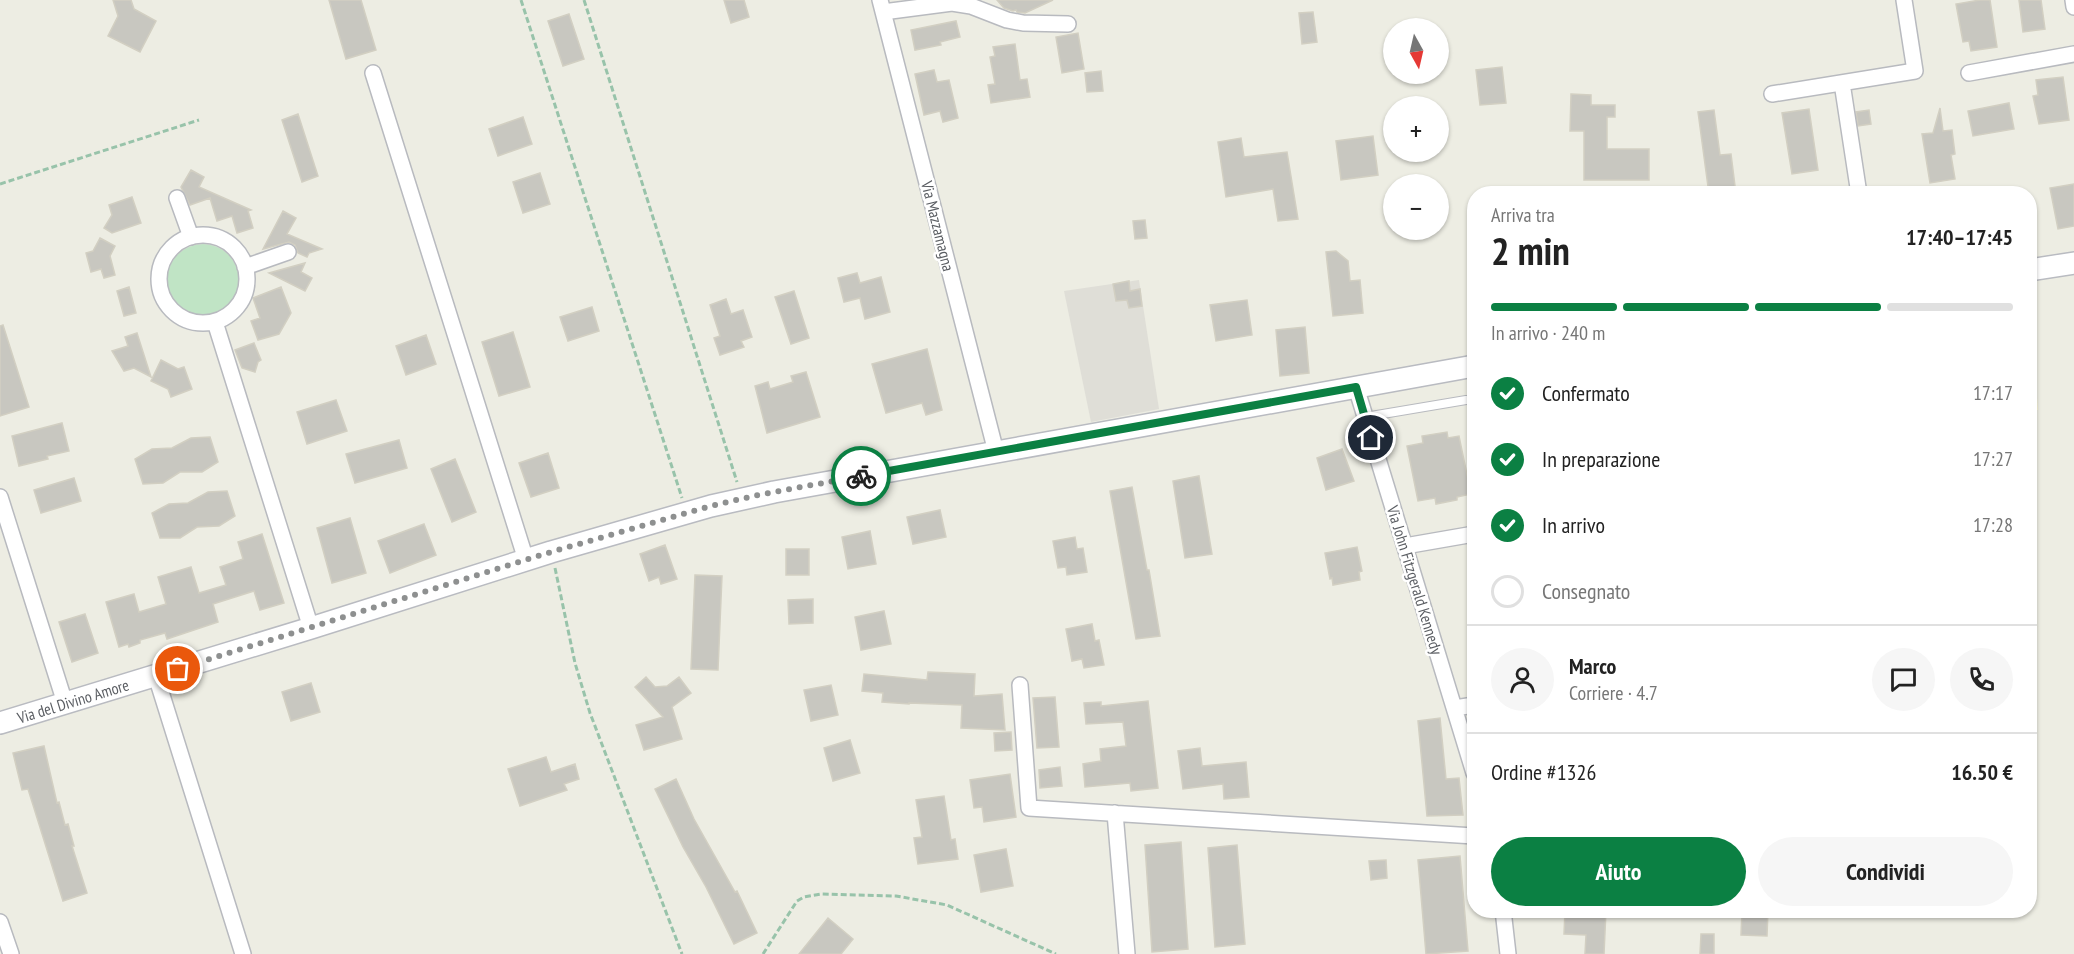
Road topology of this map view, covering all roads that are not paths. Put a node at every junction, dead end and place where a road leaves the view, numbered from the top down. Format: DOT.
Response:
graph roads {
  1 [pos="1904,0"];
  2 [pos="2073,0"];
  3 [pos="881,6"];
  4 [pos="2074,7"];
  5 [pos="1068,24"];
  6 [pos="2074,54"];
  7 [pos="373,73"];
  8 [pos="1969,73"];
  9 [pos="1842,83"];
  10 [pos="1772,94"];
  11 [pos="1858,186"];
  12 [pos="177,198"];
  13 [pos="190,237"];
  14 [pos="288,252"];
  15 [pos="2074,263"];
  16 [pos="245,267"];
  17 [pos="2037,269"];
  18 [pos="215,322"];
  19 [pos="1467,367"];
  20 [pos="1356,387"];
  21 [pos="1466,400"];
  22 [pos="1365,417"];
  23 [pos="996,452"];
  24 [pos="0,497"];
  25 [pos="1467,535"];
  26 [pos="1405,546"];
  27 [pos="526,560"];
  28 [pos="311,628"];
  29 [pos="156,676"];
  30 [pos="1020,685"];
  31 [pos="65,702"];
  32 [pos="1467,706"];
  33 [pos="1455,708"];
  34 [pos="0,723"];
  35 [pos="1467,749"];
  36 [pos="1116,813"];
  37 [pos="1467,836"];
  38 [pos="1504,918"];
  39 [pos="0,922"];
  40 [pos="11,954"];
  41 [pos="243,954"];
  42 [pos="1127,954"];
  43 [pos="1508,954"];
  1 -- 9 [label="street"];
  2 -- 4 [label="street"];
  3 -- 5 [label="street"];
  3 -- 23 [label="street, Via Mazzamagna"];
  6 -- 8 [label="street"];
  7 -- 27 [label="street"];
  9 -- 10 [label="street"];
  9 -- 11 [label="street"];
  12 -- 13 [label="street"];
  13 -- 16 [label="street"];
  13 -- 18 [label="street"];
  14 -- 16 [label="street"];
  15 -- 17 [label="main road"];
  16 -- 18 [label="street"];
  18 -- 28 [label="street"];
  19 -- 20 [label="main road, Via del Divino Amore"];
  20 -- 22 [label="street, Via John Fitzgerald Kennedy"];
  20 -- 23 [label="main road, Via del Divino Amore"];
  21 -- 22 [label="lane"];
  22 -- 26 [label="street, Via John Fitzgerald Kennedy"];
  23 -- 27 [label="main road, Via del Divino Amore"];
  24 -- 31 [label="street"];
  25 -- 26 [label="street"];
  26 -- 33 [label="street, Via John Fitzgerald Kennedy"];
  27 -- 28 [label="main road, Via del Divino Amore"];
  28 -- 29 [label="main road, Via del Divino Amore"];
  29 -- 31 [label="main road, Via del Divino Amore"];
  29 -- 41 [label="street"];
  30 -- 36 [label="street"];
  31 -- 34 [label="main road, Via del Divino Amore"];
  32 -- 33 [label="street"];
  33 -- 35 [label="street, Via John Fitzgerald Kennedy"];
  36 -- 37 [label="street"];
  36 -- 42 [label="street"];
  38 -- 43 [label="street"];
  39 -- 40 [label="street"];
}
